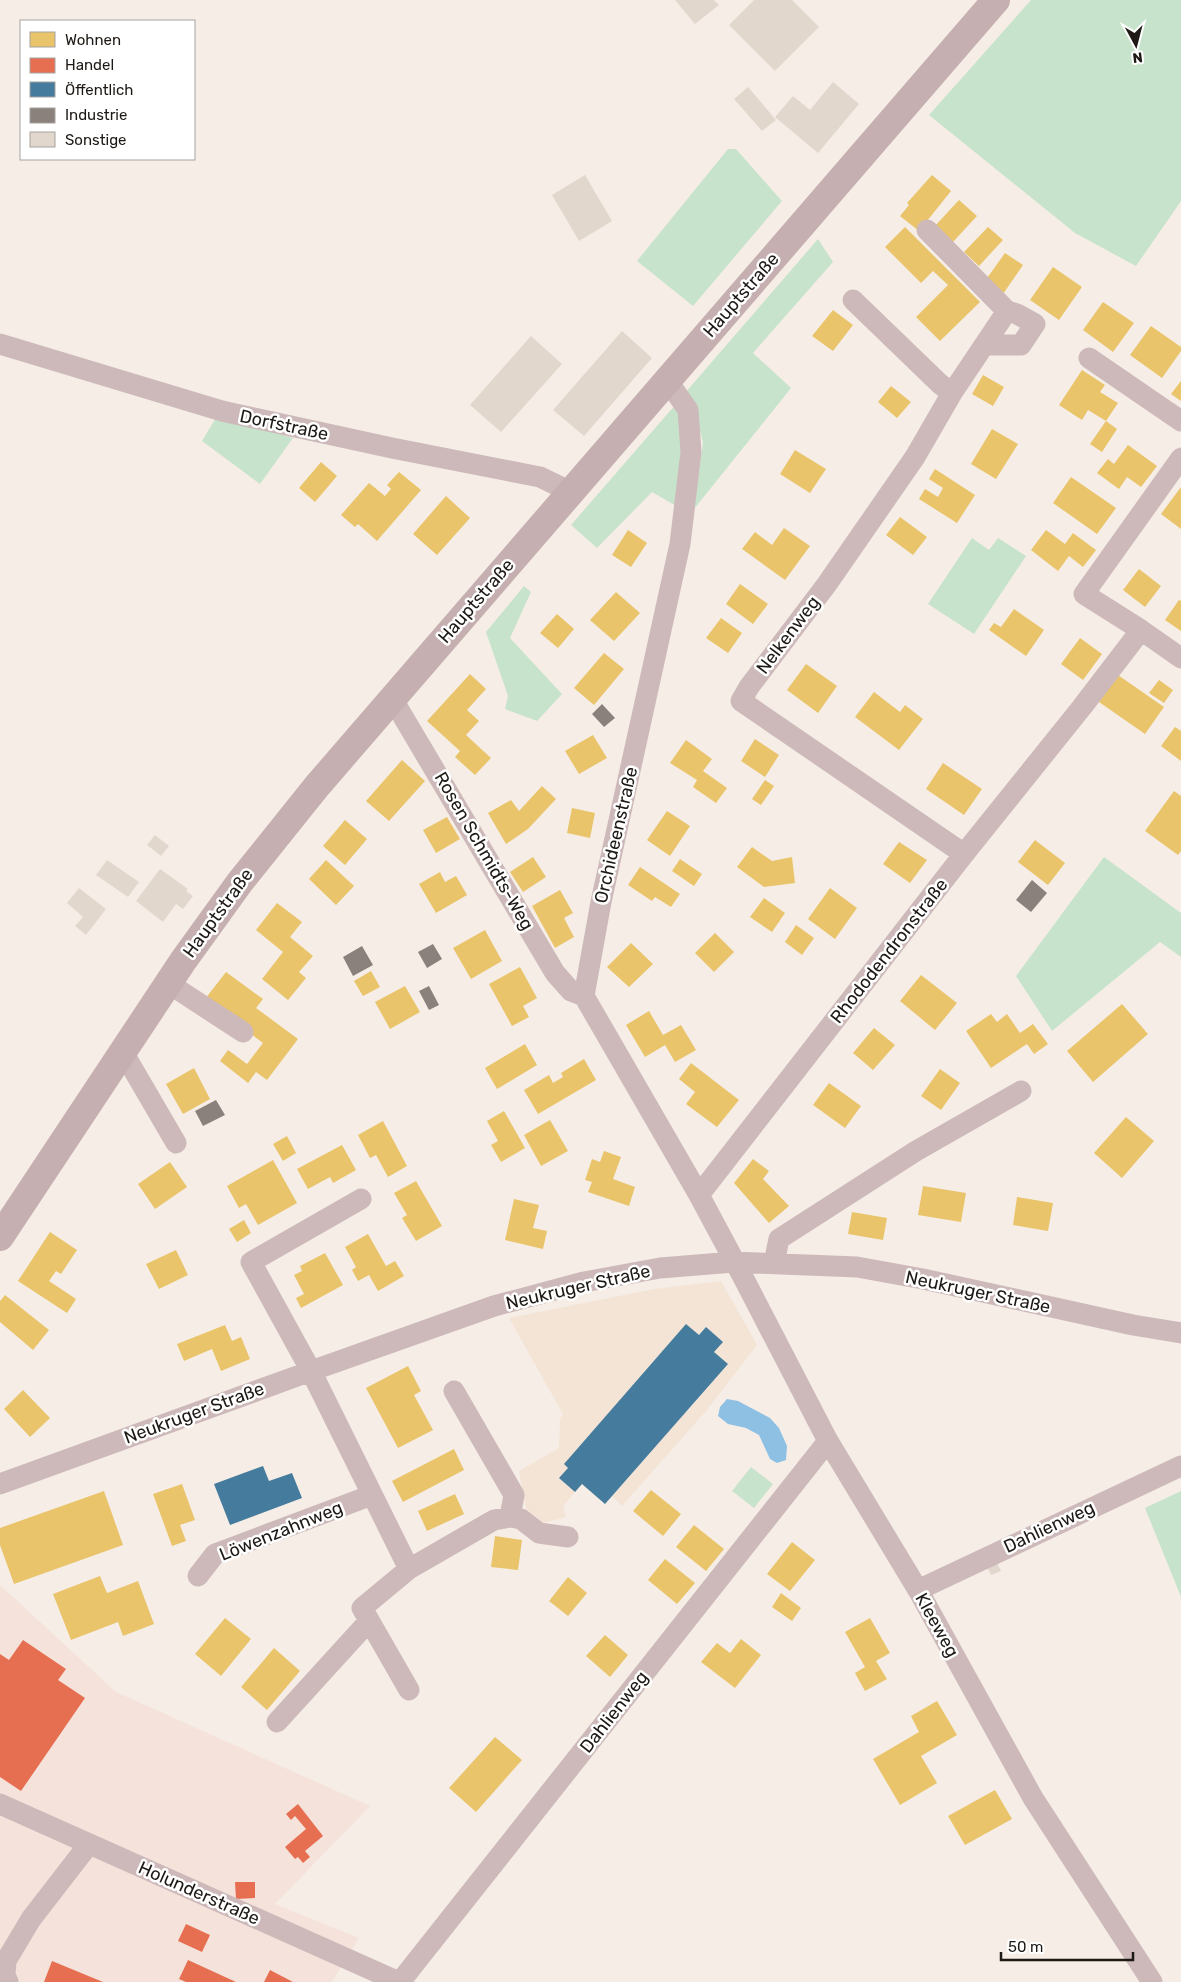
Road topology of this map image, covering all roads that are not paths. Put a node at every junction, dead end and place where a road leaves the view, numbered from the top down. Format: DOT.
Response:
graph roads {
  1 [pos="996,0"];
  2 [pos="927,230"];
  3 [pos="853,300"];
  4 [pos="1007,311"];
  5 [pos="0,344"];
  6 [pos="985,345"];
  7 [pos="1089,358"];
  8 [pos="668,380"];
  9 [pos="952,393"];
  10 [pos="1181,421"];
  11 [pos="1181,458"];
  12 [pos="571,492"];
  13 [pos="1140,630"];
  14 [pos="1181,658"];
  15 [pos="392,698"];
  16 [pos="964,854"];
  17 [pos="168,982"];
  18 [pos="584,996"];
  19 [pos="243,1032"];
  20 [pos="123,1052"];
  21 [pos="1021,1091"];
  22 [pos="176,1143"];
  23 [pos="699,1195"];
  24 [pos="360,1199"];
  25 [pos="0,1237"];
  26 [pos="734,1262"];
  27 [pos="774,1263"];
  28 [pos="1181,1333"];
  29 [pos="310,1371"];
  30 [pos="454,1391"];
  31 [pos="828,1441"];
  32 [pos="1181,1466"];
  33 [pos="0,1484"];
  34 [pos="372,1495"];
  35 [pos="510,1517"];
  36 [pos="568,1537"];
  37 [pos="409,1569"];
  38 [pos="198,1576"];
  39 [pos="918,1590"];
  40 [pos="366,1614"];
  41 [pos="409,1690"];
  42 [pos="277,1722"];
  43 [pos="0,1804"];
  44 [pos="90,1844"];
  45 [pos="8,1982"];
  46 [pos="399,1982"];
  47 [pos="1152,1982"];
  1 -- 8 [label="main road, Hauptstraße"];
  2 -- 4 [label="street"];
  3 -- 9 [label="street"];
  4 -- 6 [label="street, Nelkenweg"];
  4 -- 6 [label="street"];
  5 -- 12 [label="street, Dorfstraße"];
  6 -- 9 [label="street, Nelkenweg"];
  7 -- 10 [label="street"];
  8 -- 12 [label="main road, Hauptstraße"];
  8 -- 18 [label="street, Orchideenstraße"];
  9 -- 16 [label="street, Nelkenweg"];
  11 -- 13 [label="street"];
  12 -- 15 [label="main road, Hauptstraße"];
  13 -- 14 [label="street"];
  13 -- 16 [label="street, Rhododendronstraße"];
  15 -- 17 [label="main road, Hauptstraße"];
  15 -- 18 [label="street, Rosen Schmidts-Weg"];
  16 -- 23 [label="street, Rhododendronstraße"];
  17 -- 19 [label="street"];
  17 -- 20 [label="main road, Hauptstraße"];
  18 -- 23 [label="street"];
  20 -- 22 [label="street"];
  20 -- 25 [label="main road, Hauptstraße"];
  21 -- 27 [label="street"];
  23 -- 26 [label="street"];
  24 -- 29 [label="street"];
  26 -- 27 [label="street, Neukruger Straße"];
  26 -- 29 [label="street, Neukruger Straße"];
  26 -- 31 [label="street, Kleeweg"];
  27 -- 28 [label="street, Neukruger Straße"];
  29 -- 33 [label="street, Neukruger Straße"];
  29 -- 34 [label="street"];
  30 -- 35 [label="street"];
  31 -- 39 [label="street, Kleeweg"];
  31 -- 46 [label="street, Dahlienweg"];
  32 -- 39 [label="street, Dahlienweg"];
  34 -- 37 [label="street"];
  34 -- 38 [label="street, Löwenzahnweg"];
  35 -- 36 [label="street"];
  35 -- 37 [label="street"];
  37 -- 40 [label="street"];
  39 -- 47 [label="street, Kleeweg"];
  40 -- 41 [label="street"];
  40 -- 42 [label="street"];
  43 -- 44 [label="street, Holunderstraße"];
  44 -- 45 [label="street"];
  44 -- 46 [label="street, Holunderstraße"];
}
